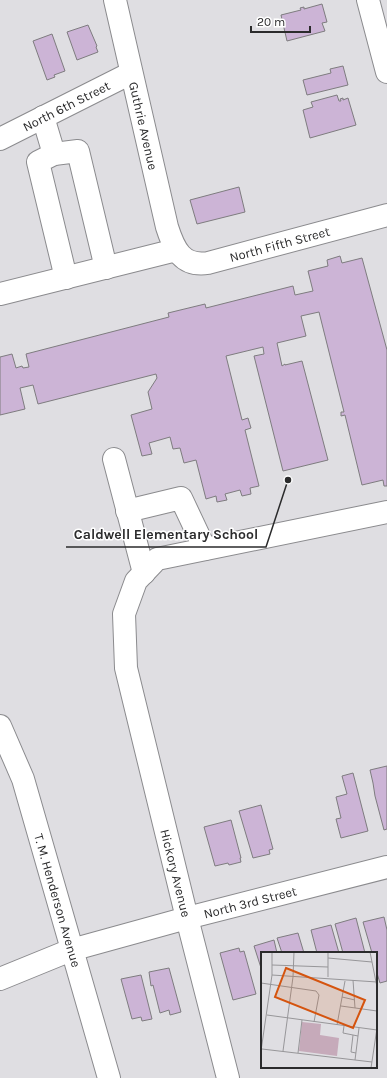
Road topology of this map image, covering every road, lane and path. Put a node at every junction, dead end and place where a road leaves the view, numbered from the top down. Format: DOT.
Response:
graph roads {
  1 [pos="115,0"];
  2 [pos="368,0"];
  3 [pos="131,72"];
  4 [pos="387,72"];
  5 [pos="43,117"];
  6 [pos="0,139"];
  7 [pos="54,154"];
  8 [pos="387,215"];
  9 [pos="176,250"];
  10 [pos="106,268"];
  11 [pos="66,278"];
  12 [pos="0,294"];
  13 [pos="114,459"];
  14 [pos="127,511"];
  15 [pos="387,512"];
  16 [pos="205,549"];
  17 [pos="144,573"];
  18 [pos="0,726"];
  19 [pos="387,867"];
  20 [pos="187,918"];
  21 [pos="71,950"];
  22 [pos="0,979"];
  23 [pos="109,1078"];
  24 [pos="228,1078"];
  1 -- 3 [label="street, Guthrie Avenue"];
  2 -- 4 [label="street"];
  3 -- 5 [label="street, North 6th Street"];
  3 -- 9 [label="street, Guthrie Avenue"];
  5 -- 6 [label="street, North 6th Street"];
  5 -- 7 [label="street"];
  7 -- 10 [label="street"];
  7 -- 11 [label="street"];
  8 -- 9 [label="street, North Fifth Street"];
  9 -- 10 [label="street"];
  10 -- 11 [label="street"];
  11 -- 12 [label="street"];
  13 -- 14 [label="street"];
  14 -- 16 [label="street"];
  14 -- 17 [label="street"];
  15 -- 16 [label="street, Hickory Avenue"];
  16 -- 17 [label="street, Hickory Avenue"];
  17 -- 20 [label="street, Hickory Avenue"];
  18 -- 21 [label="street, T. M. Henderson Avenue"];
  19 -- 20 [label="street, North 3rd Street"];
  20 -- 21 [label="street, North 3rd Street"];
  20 -- 24 [label="street, Hickory Avenue"];
  21 -- 22 [label="street, North 3rd Street"];
  21 -- 23 [label="street, T. M. Henderson Avenue"];
}
